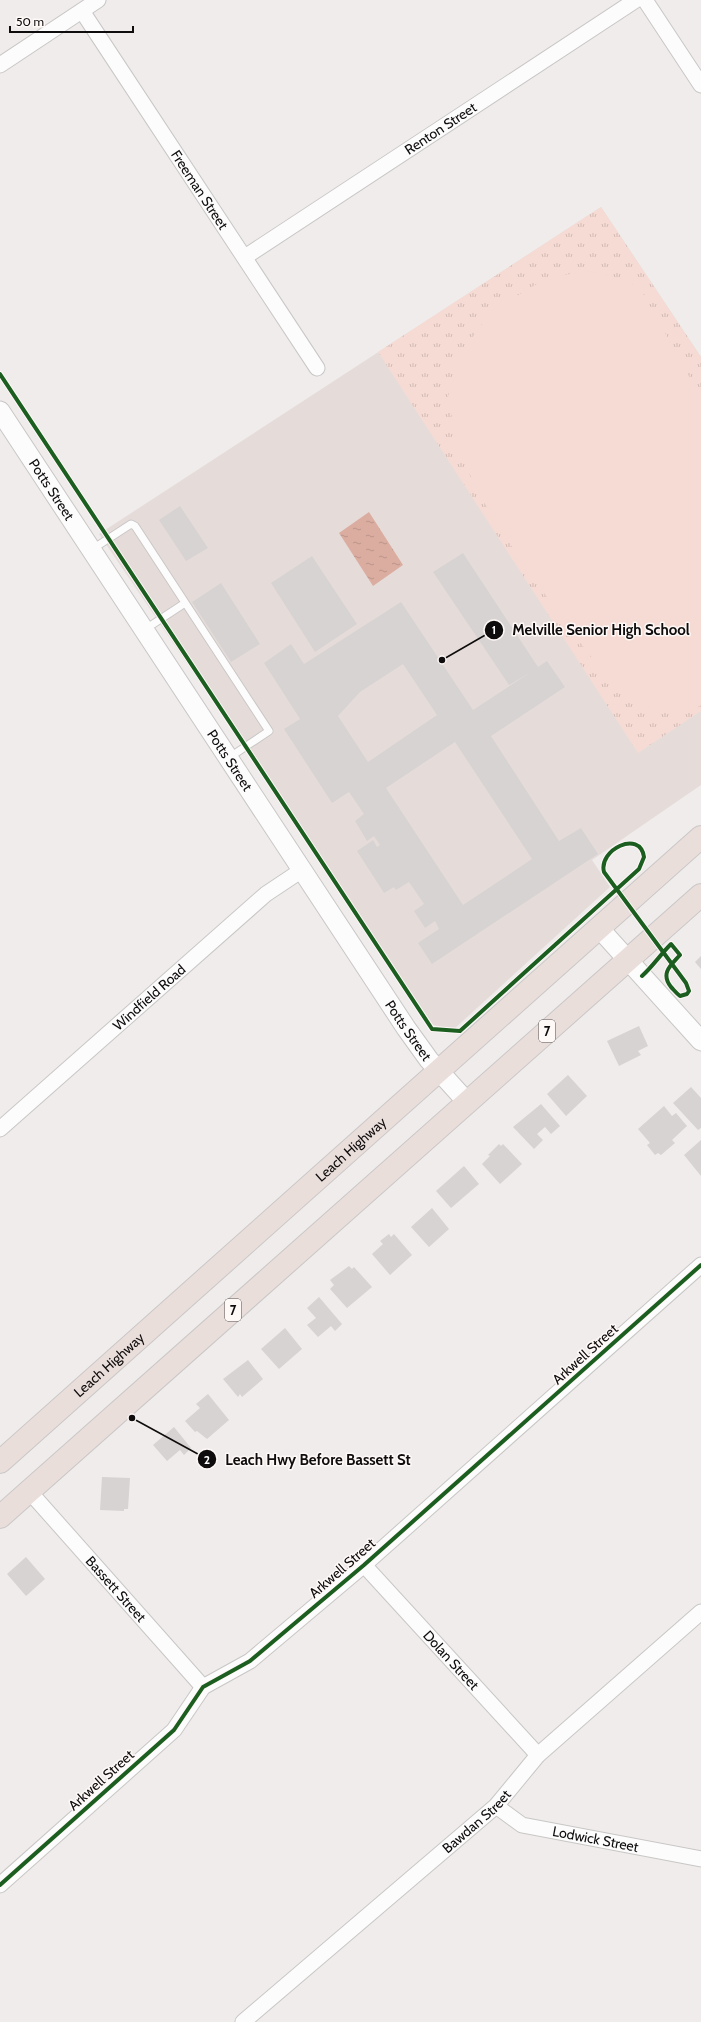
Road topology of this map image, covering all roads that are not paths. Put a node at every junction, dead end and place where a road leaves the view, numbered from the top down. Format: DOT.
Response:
graph roads {
  1 [pos="98,0"];
  2 [pos="636,0"];
  3 [pos="645,0"];
  4 [pos="82,11"];
  5 [pos="0,65"];
  6 [pos="701,85"];
  7 [pos="245,257"];
  8 [pos="317,368"];
  9 [pos="0,412"];
  10 [pos="91,550"];
  11 [pos="185,602"];
  12 [pos="144,630"];
  13 [pos="228,758"];
  14 [pos="701,837"];
  15 [pos="302,870"];
  16 [pos="701,895"];
  17 [pos="599,928"];
  18 [pos="628,960"];
  19 [pos="701,1041"];
  20 [pos="438,1070"];
  21 [pos="467,1102"];
  22 [pos="0,1129"];
  23 [pos="701,1265"];
  24 [pos="0,1462"];
  25 [pos="29,1491"];
  26 [pos="0,1517"];
  27 [pos="364,1565"];
  28 [pos="701,1612"];
  29 [pos="203,1687"];
  30 [pos="538,1755"];
  31 [pos="496,1806"];
  32 [pos="701,1859"];
  33 [pos="0,1886"];
  34 [pos="243,2022"];
  1 -- 4 [label="street"];
  2 -- 7 [label="street, Renton Street"];
  3 -- 6 [label="street"];
  4 -- 5 [label="street"];
  4 -- 7 [label="street, Freeman Street"];
  7 -- 8 [label="street, Freeman Street"];
  9 -- 10 [label="street, Potts Street"];
  10 -- 11 [label="lane"];
  10 -- 12 [label="street, Potts Street"];
  11 -- 12 [label="lane"];
  11 -- 13 [label="lane"];
  12 -- 13 [label="street, Potts Street"];
  13 -- 15 [label="street, Potts Street"];
  14 -- 17 [label="highway, Leach Highway"];
  15 -- 20 [label="street, Potts Street"];
  15 -- 22 [label="street, Windfield Road"];
  16 -- 18 [label="highway, 7"];
  17 -- 18 [label="street"];
  17 -- 20 [label="highway, Leach Highway"];
  18 -- 19 [label="street"];
  18 -- 21 [label="highway, 7"];
  20 -- 21 [label="street, Potts Street"];
  20 -- 24 [label="highway, Leach Highway"];
  21 -- 25 [label="highway, 7"];
  23 -- 27 [label="street, Arkwell Street"];
  25 -- 26 [label="highway, 7"];
  25 -- 29 [label="street, Bassett Street"];
  27 -- 29 [label="street, Arkwell Street"];
  27 -- 30 [label="street, Dolan Street"];
  28 -- 30 [label="street, Bawdan Street"];
  29 -- 33 [label="street, Arkwell Street"];
  30 -- 31 [label="street, Bawdan Street"];
  31 -- 32 [label="street, Lodwick Street"];
  31 -- 34 [label="street, Bawdan Street"];
}
